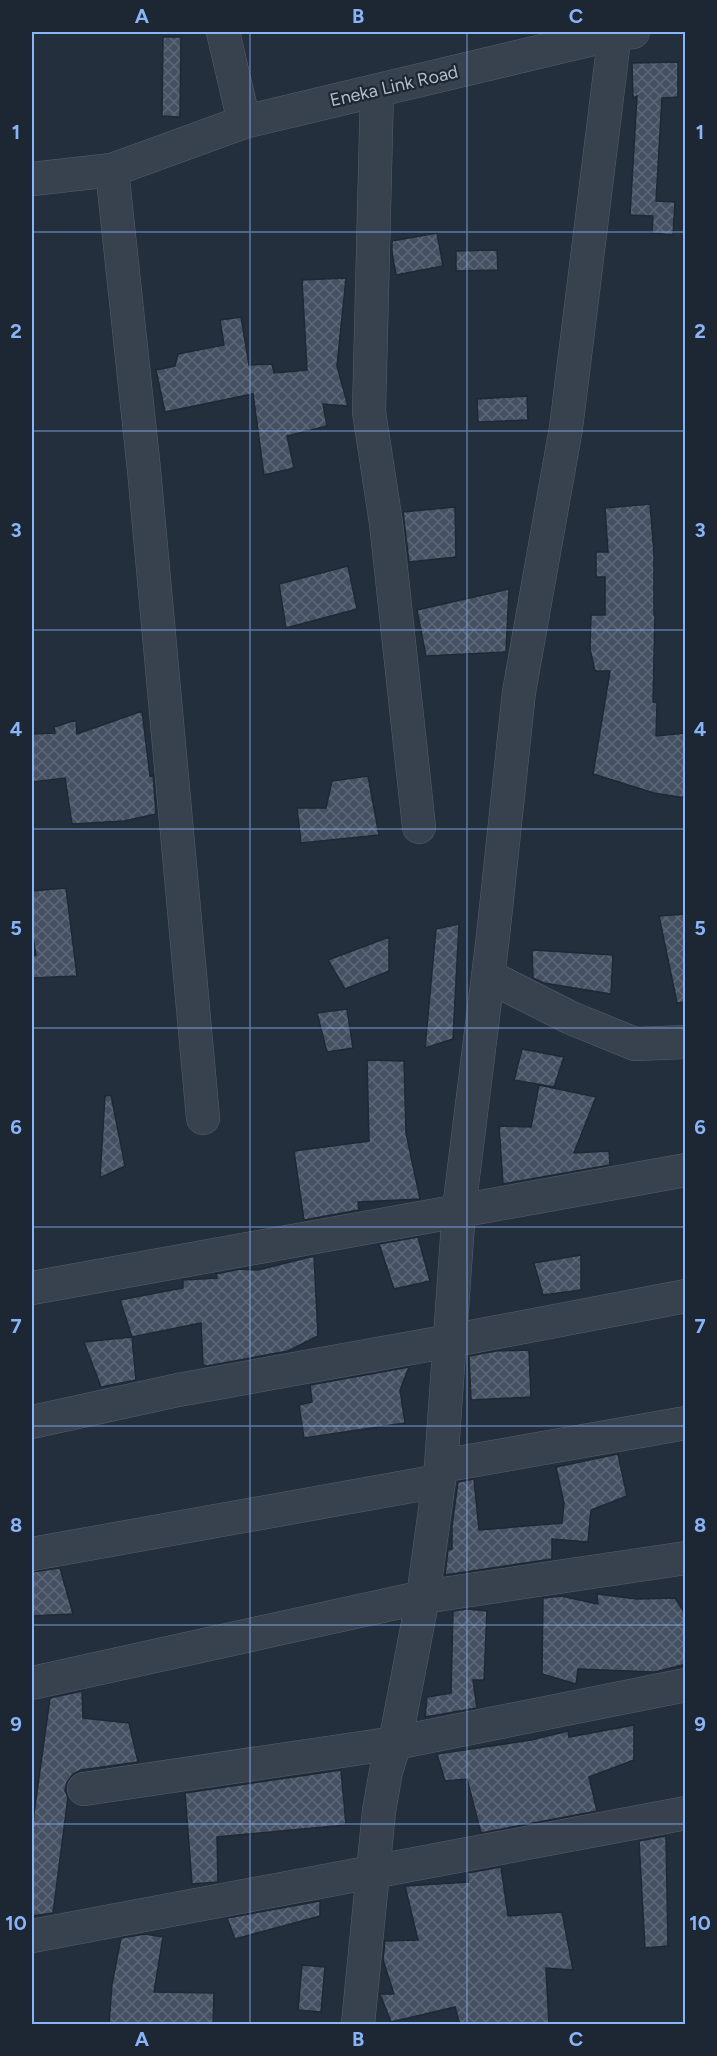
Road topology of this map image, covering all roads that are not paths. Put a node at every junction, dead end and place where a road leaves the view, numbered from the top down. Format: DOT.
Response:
graph roads {
  1 [pos="223,32"];
  2 [pos="621,32"];
  3 [pos="376,91"];
  4 [pos="244,122"];
  5 [pos="112,170"];
  6 [pos="32,179"];
  7 [pos="419,827"];
  8 [pos="488,976"];
  9 [pos="686,1042"];
  10 [pos="203,1118"];
  11 [pos="686,1170"];
  12 [pos="459,1209"];
  13 [pos="32,1288"];
  14 [pos="686,1296"];
  15 [pos="450,1341"];
  16 [pos="32,1422"];
  17 [pos="686,1423"];
  18 [pos="440,1474"];
  19 [pos="32,1554"];
  20 [pos="686,1558"];
  21 [pos="423,1597"];
  22 [pos="32,1683"];
  23 [pos="686,1685"];
  24 [pos="395,1743"];
  25 [pos="84,1789"];
  26 [pos="686,1813"];
  27 [pos="372,1873"];
  28 [pos="32,1936"];
  29 [pos="358,2025"];
  1 -- 4 [label="street"];
  2 -- 3 [label="street, Eneka Link Road"];
  2 -- 8 [label="street"];
  3 -- 4 [label="street, Eneka Link Road"];
  3 -- 7 [label="street"];
  4 -- 5 [label="street, Eneka Link Road"];
  5 -- 6 [label="street, Eneka Link Road"];
  5 -- 10 [label="street"];
  8 -- 9 [label="street"];
  8 -- 12 [label="street"];
  11 -- 12 [label="street"];
  12 -- 13 [label="street"];
  12 -- 15 [label="street"];
  14 -- 15 [label="street"];
  15 -- 16 [label="street"];
  15 -- 18 [label="street"];
  17 -- 18 [label="street"];
  18 -- 19 [label="street"];
  18 -- 21 [label="street"];
  20 -- 21 [label="street"];
  21 -- 22 [label="street"];
  21 -- 24 [label="street"];
  23 -- 24 [label="street"];
  24 -- 25 [label="street"];
  24 -- 27 [label="street"];
  26 -- 27 [label="street"];
  27 -- 28 [label="street"];
  27 -- 29 [label="street"];
}
